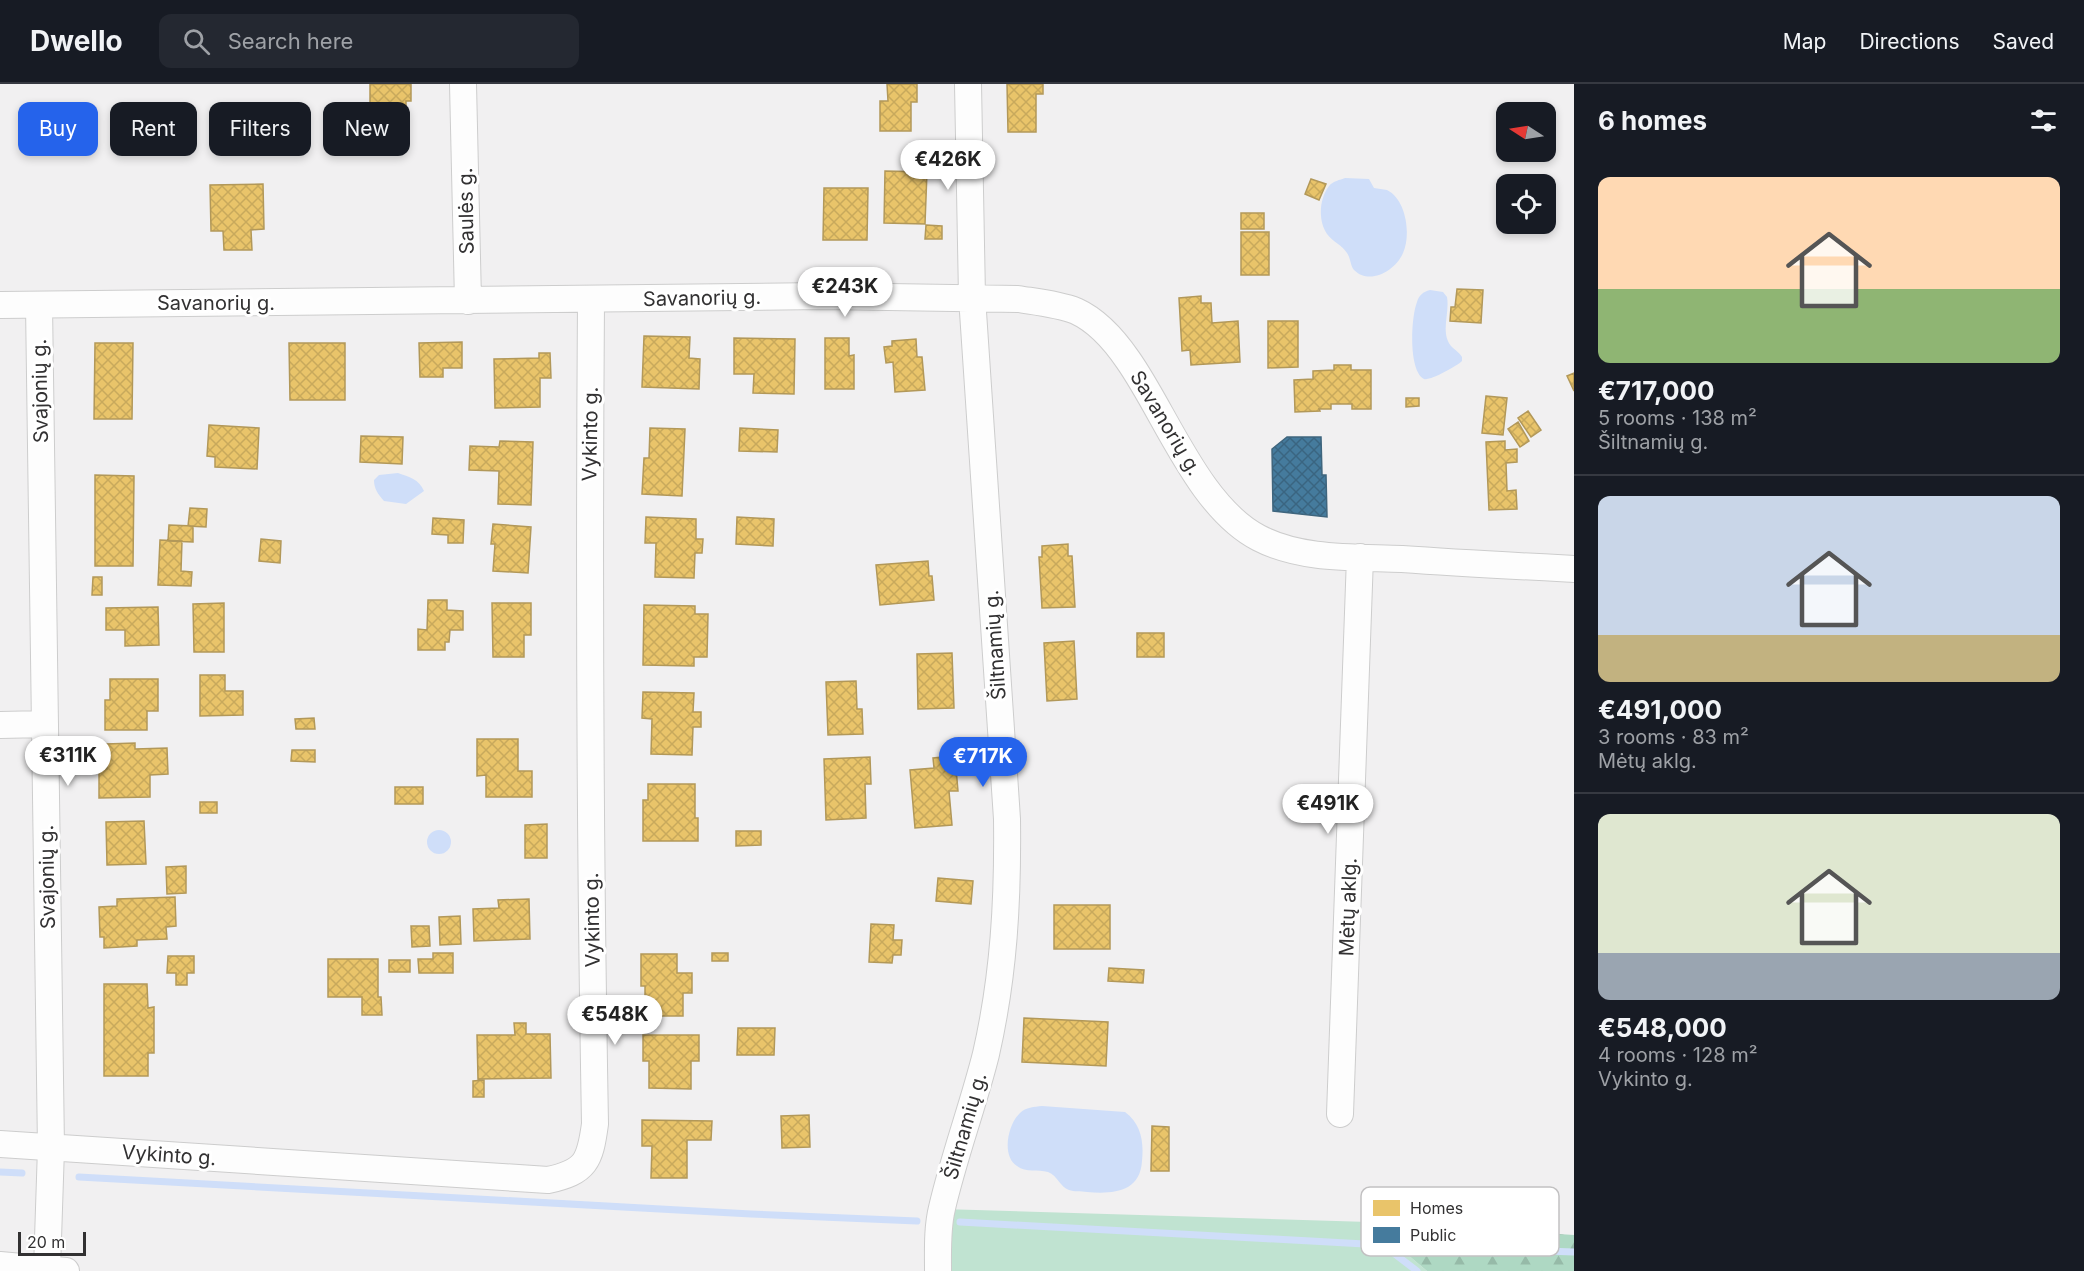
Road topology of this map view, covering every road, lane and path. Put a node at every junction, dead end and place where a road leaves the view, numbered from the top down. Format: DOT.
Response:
graph roads {
  1 [pos="463,84"];
  2 [pos="968,84"];
  3 [pos="972,297"];
  4 [pos="591,300"];
  5 [pos="468,301"];
  6 [pos="39,304"];
  7 [pos="0,305"];
  8 [pos="1360,557"];
  9 [pos="1574,569"];
  10 [pos="45,724"];
  11 [pos="0,725"];
  12 [pos="1340,1114"];
  13 [pos="0,1144"];
  14 [pos="51,1148"];
  15 [pos="0,1266"];
  16 [pos="57,1270"];
  17 [pos="938,1271"];
  1 -- 5 [label="street, Saulės g."];
  2 -- 3 [label="street, Šiltnamių g."];
  3 -- 4 [label="street, Savanorių g."];
  3 -- 8 [label="street, Savanorių g."];
  3 -- 17 [label="street, Šiltnamių g."];
  4 -- 5 [label="street, Savanorių g."];
  4 -- 14 [label="street, Vykinto g."];
  5 -- 6 [label="street, Savanorių g."];
  6 -- 7 [label="street, Savanorių g."];
  6 -- 10 [label="street, Svajonių g."];
  8 -- 9 [label="street, Savanorių g."];
  8 -- 12 [label="street, Mėtų aklg."];
  10 -- 11 [label="street"];
  10 -- 14 [label="street, Svajonių g."];
  13 -- 14 [label="street, Vykinto g."];
  14 -- 16 [label="street, Svajonių g."];
  15 -- 16 [label="street"];
}
